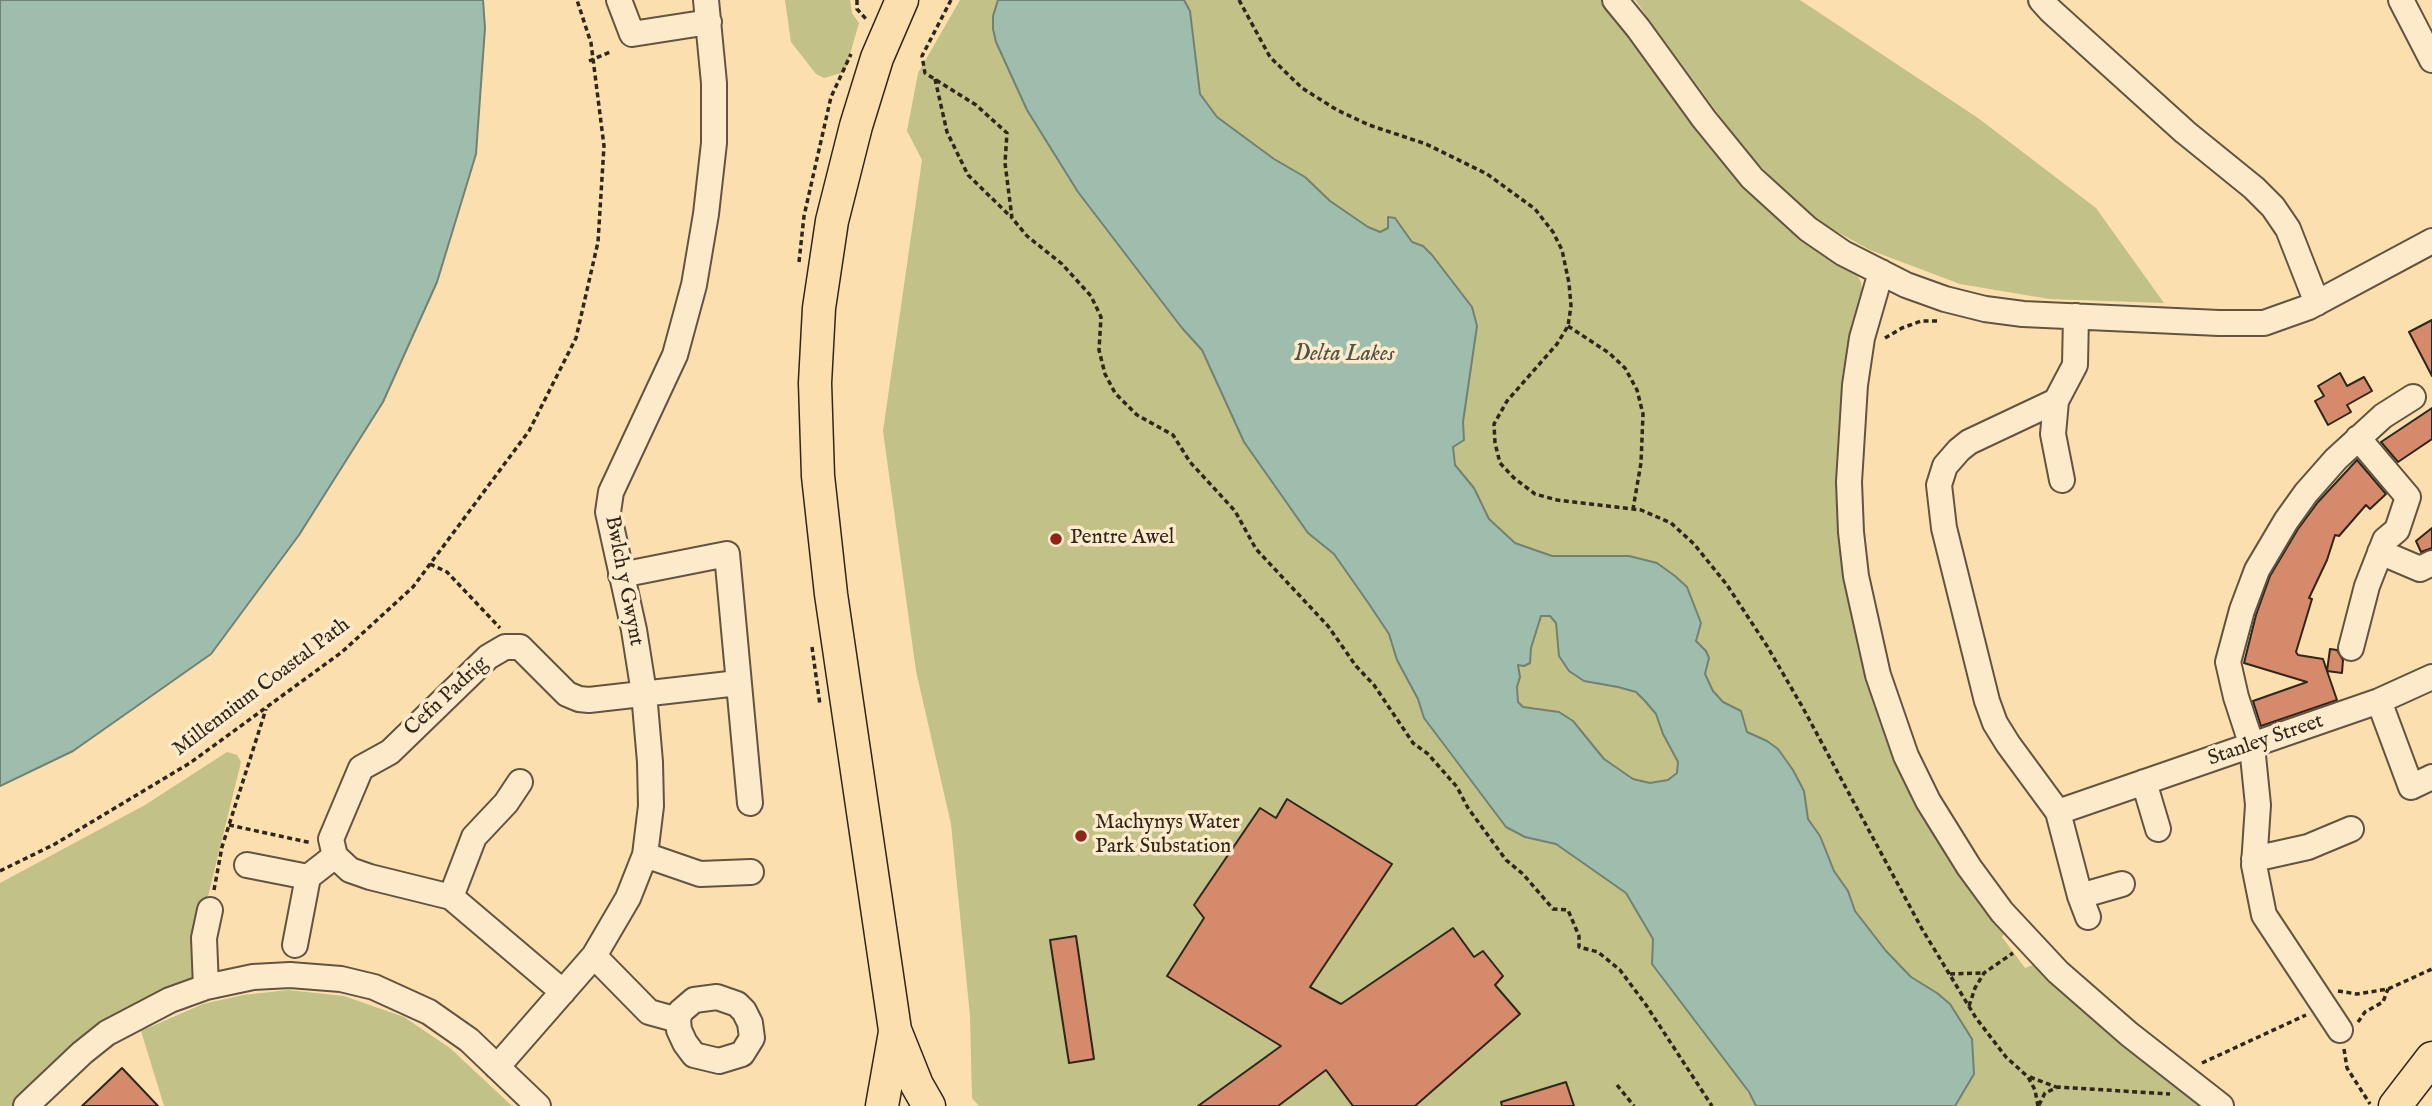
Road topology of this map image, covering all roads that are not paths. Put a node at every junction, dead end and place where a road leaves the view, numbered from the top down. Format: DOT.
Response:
graph roads {
  1 [pos="619,0"];
  2 [pos="902,0"];
  3 [pos="1615,0"];
  4 [pos="2041,0"];
  5 [pos="2401,0"];
  6 [pos="708,11"];
  7 [pos="2432,60"];
  8 [pos="2432,241"];
  9 [pos="1881,272"];
  10 [pos="2317,303"];
  11 [pos="2076,316"];
  12 [pos="2413,397"];
  13 [pos="2056,401"];
  14 [pos="2358,438"];
  15 [pos="2062,480"];
  16 [pos="2380,552"];
  17 [pos="2432,563"];
  18 [pos="621,575"];
  19 [pos="2351,648"];
  20 [pos="2432,677"];
  21 [pos="737,683"];
  22 [pos="644,693"];
  23 [pos="2379,701"];
  24 [pos="2252,746"];
  25 [pos="2432,777"];
  26 [pos="520,782"];
  27 [pos="2144,782"];
  28 [pos="750,803"];
  29 [pos="2057,812"];
  30 [pos="2158,829"];
  31 [pos="2351,829"];
  32 [pos="334,852"];
  33 [pos="645,855"];
  34 [pos="2254,859"];
  35 [pos="247,865"];
  36 [pos="751,872"];
  37 [pos="308,877"];
  38 [pos="2122,884"];
  39 [pos="451,897"];
  40 [pos="210,910"];
  41 [pos="295,945"];
  42 [pos="594,956"];
  43 [pos="206,987"];
  44 [pos="563,992"];
  45 [pos="678,1020"];
  46 [pos="895,1030"];
  47 [pos="2340,1030"];
  48 [pos="497,1067"];
  49 [pos="2428,1073"];
  50 [pos="26,1106"];
  51 [pos="538,1106"];
  52 [pos="882,1106"];
  53 [pos="929,1106"];
  54 [pos="2221,1106"];
  55 [pos="2395,1106"];
  1 -- 6 [label="street"];
  2 -- 46 [label="main road"];
  3 -- 9 [label="street"];
  4 -- 10 [label="street"];
  5 -- 7 [label="street"];
  6 -- 18 [label="street, Bwlch y Gwynt"];
  8 -- 10 [label="street"];
  9 -- 11 [label="street"];
  9 -- 54 [label="street"];
  10 -- 11 [label="street"];
  11 -- 13 [label="street"];
  12 -- 14 [label="street"];
  13 -- 15 [label="street"];
  13 -- 29 [label="street"];
  14 -- 16 [label="street"];
  14 -- 24 [label="street"];
  16 -- 17 [label="street"];
  16 -- 19 [label="street"];
  18 -- 21 [label="street"];
  18 -- 22 [label="street, Bwlch y Gwynt"];
  20 -- 23 [label="street, Stanley Street"];
  21 -- 22 [label="street, Cefn Padrig"];
  21 -- 28 [label="street"];
  22 -- 32 [label="street, Cefn Padrig"];
  22 -- 33 [label="street, Bwlch y Gwynt"];
  23 -- 24 [label="street, Stanley Street"];
  23 -- 25 [label="street"];
  24 -- 27 [label="street, Stanley Street"];
  24 -- 34 [label="street"];
  26 -- 39 [label="street"];
  27 -- 29 [label="street, Stanley Street"];
  27 -- 30 [label="street"];
  29 -- 38 [label="street"];
  31 -- 34 [label="street"];
  32 -- 37 [label="street"];
  32 -- 39 [label="street"];
  33 -- 36 [label="street"];
  33 -- 42 [label="street, Bwlch y Gwynt"];
  34 -- 47 [label="street"];
  35 -- 37 [label="street"];
  37 -- 41 [label="street"];
  39 -- 44 [label="street"];
  40 -- 43 [label="street"];
  42 -- 44 [label="street, Bwlch y Gwynt"];
  42 -- 45 [label="street"];
  43 -- 48 [label="street"];
  43 -- 50 [label="street"];
  44 -- 48 [label="street, Bwlch y Gwynt"];
  46 -- 52 [label="main road"];
  46 -- 53 [label="main road"];
  48 -- 51 [label="street"];
  49 -- 55 [label="main road"];
}
